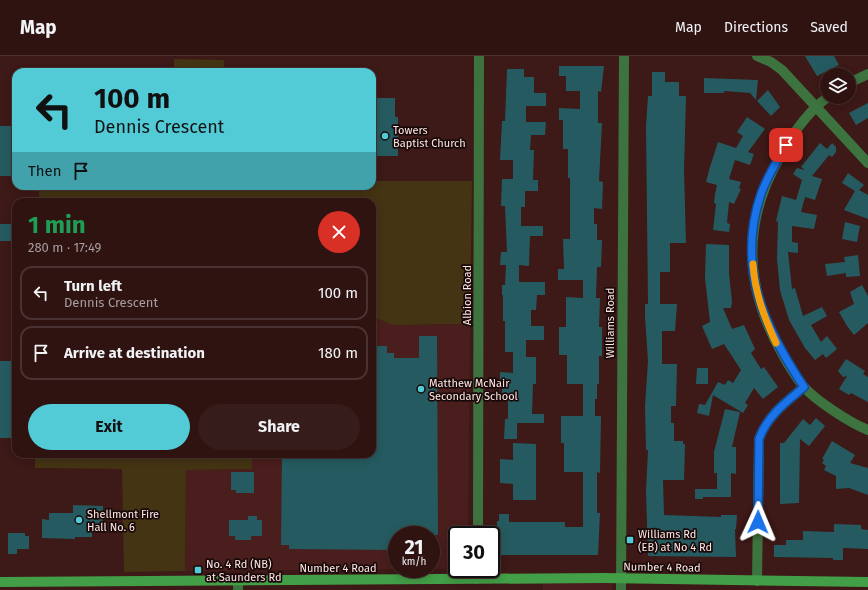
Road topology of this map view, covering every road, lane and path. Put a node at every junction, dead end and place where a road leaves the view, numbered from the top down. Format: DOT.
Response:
graph roads {
  1 [pos="479,56"];
  2 [pos="624,56"];
  3 [pos="757,56"];
  4 [pos="868,74"];
  5 [pos="856,80"];
  6 [pos="820,103"];
  7 [pos="816,106"];
  8 [pos="868,163"];
  9 [pos="804,387"];
  10 [pos="868,430"];
  11 [pos="478,526"];
  12 [pos="448,575"];
  13 [pos="500,575"];
  14 [pos="621,578"];
  15 [pos="757,580"];
  16 [pos="0,582"];
  17 [pos="868,582"];
  18 [pos="238,585"];
  19 [pos="621,590"];
  1 -- 11 [label="street, Albion Road"];
  2 -- 14 [label="street, Williams Road"];
  3 -- 7 [label="street"];
  4 -- 5 [label="street"];
  6 -- 7 [label="street"];
  7 -- 8 [label="street"];
  7 -- 9 [label="street"];
  9 -- 10 [label="street"];
  9 -- 15 [label="street"];
  12 -- 18 [label="main road, Number 4 Road"];
  13 -- 14 [label="main road, Number 4 Road"];
  14 -- 15 [label="main road, Number 4 Road"];
  14 -- 19 [label="street, Williams Road"];
  15 -- 17 [label="main road, Number 4 Road"];
  16 -- 18 [label="main road, Number 4 Road"];
}
